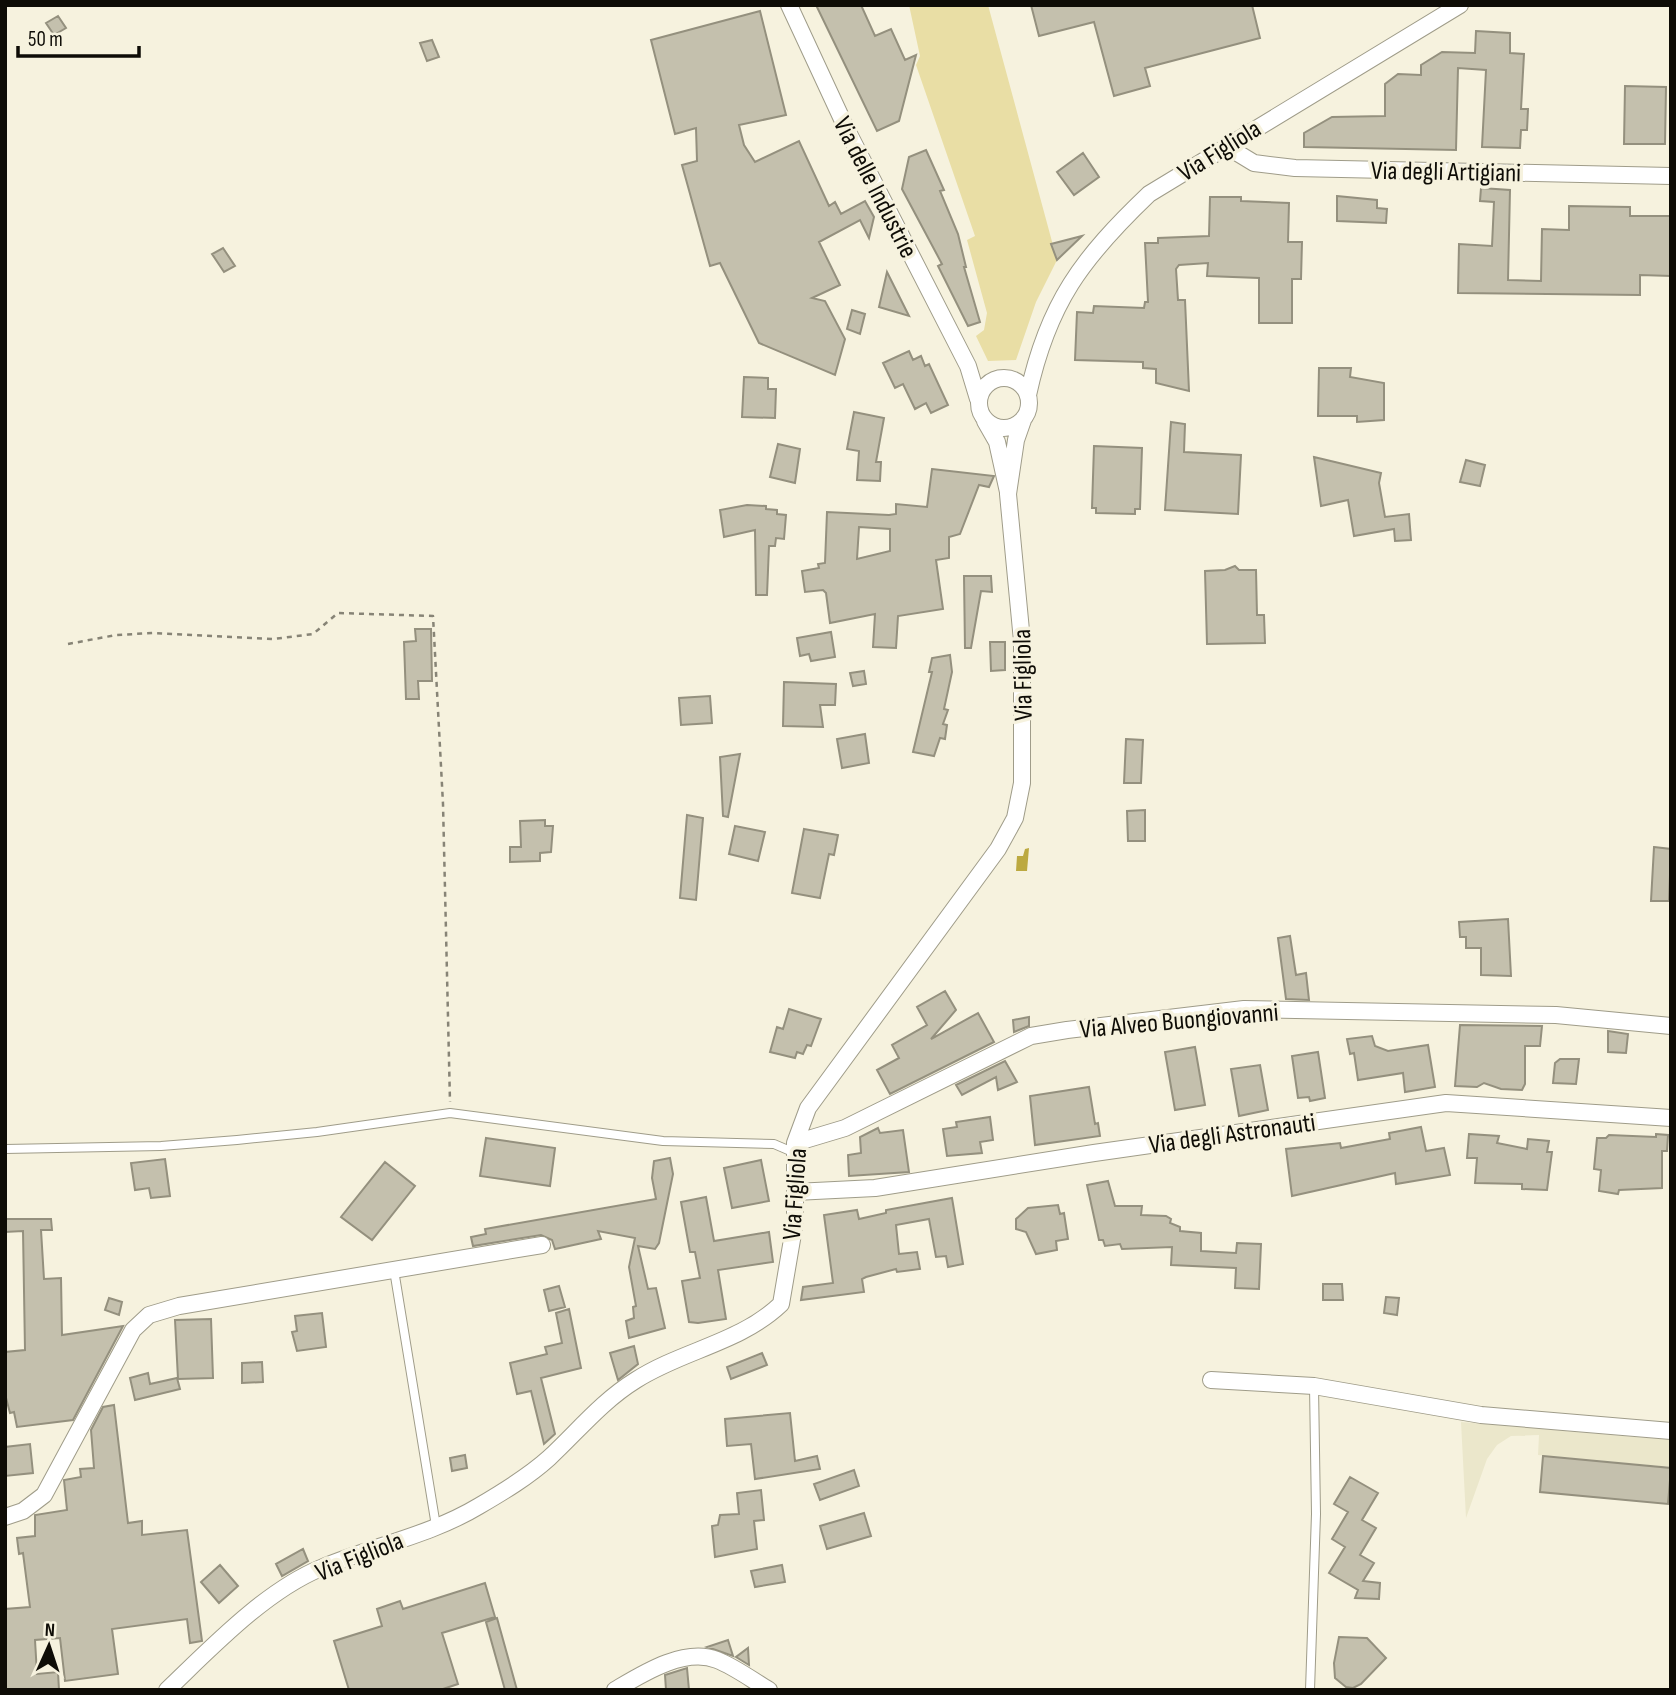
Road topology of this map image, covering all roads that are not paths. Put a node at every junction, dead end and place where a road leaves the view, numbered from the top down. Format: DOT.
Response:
graph roads {
  1 [pos="789,5"];
  2 [pos="1460,5"];
  3 [pos="1226,146"];
  4 [pos="1671,176"];
  5 [pos="1035,360"];
  6 [pos="968,366"];
  7 [pos="1001,379"];
  8 [pos="1028,395"];
  9 [pos="978,399"];
  10 [pos="1023,420"];
  11 [pos="985,421"];
  12 [pos="1008,494"];
  13 [pos="1671,1026"];
  14 [pos="1671,1118"];
  15 [pos="795,1148"];
  16 [pos="5,1149"];
  17 [pos="795,1192"];
  18 [pos="542,1245"];
  19 [pos="394,1270"];
  20 [pos="1211,1380"];
  21 [pos="1314,1386"];
  22 [pos="1671,1430"];
  23 [pos="5,1517"];
  24 [pos="436,1526"];
  25 [pos="167,1690"];
  26 [pos="615,1690"];
  27 [pos="769,1690"];
  28 [pos="1310,1690"];
  1 -- 6 [label="street, Via delle Industrie"];
  2 -- 3 [label="street, Via Figliola"];
  3 -- 4 [label="street, Via degli Artigiani"];
  3 -- 5 [label="street, Via Figliola"];
  5 -- 7 [label="street"];
  5 -- 8 [label="street, Via Figliola"];
  6 -- 7 [label="street"];
  6 -- 9 [label="street, Via delle Industrie"];
  7 -- 8 [label="street"];
  7 -- 9 [label="street"];
  8 -- 10 [label="street"];
  9 -- 11 [label="street, Via delle Industrie"];
  10 -- 11 [label="street"];
  10 -- 12 [label="street, Via Figliola"];
  11 -- 12 [label="street, Via delle Industrie"];
  12 -- 15 [label="street, Via Figliola"];
  13 -- 15 [label="street, Via Alveo Buongiovanni"];
  14 -- 17 [label="street, Via degli Astronauti"];
  15 -- 16 [label="lane"];
  15 -- 17 [label="street, Via Figliola"];
  17 -- 24 [label="street, Via Figliola"];
  18 -- 19 [label="street"];
  19 -- 23 [label="street"];
  19 -- 24 [label="lane"];
  20 -- 21 [label="street"];
  21 -- 22 [label="street"];
  21 -- 28 [label="lane"];
  24 -- 25 [label="street, Via Figliola"];
  26 -- 27 [label="street"];
}
